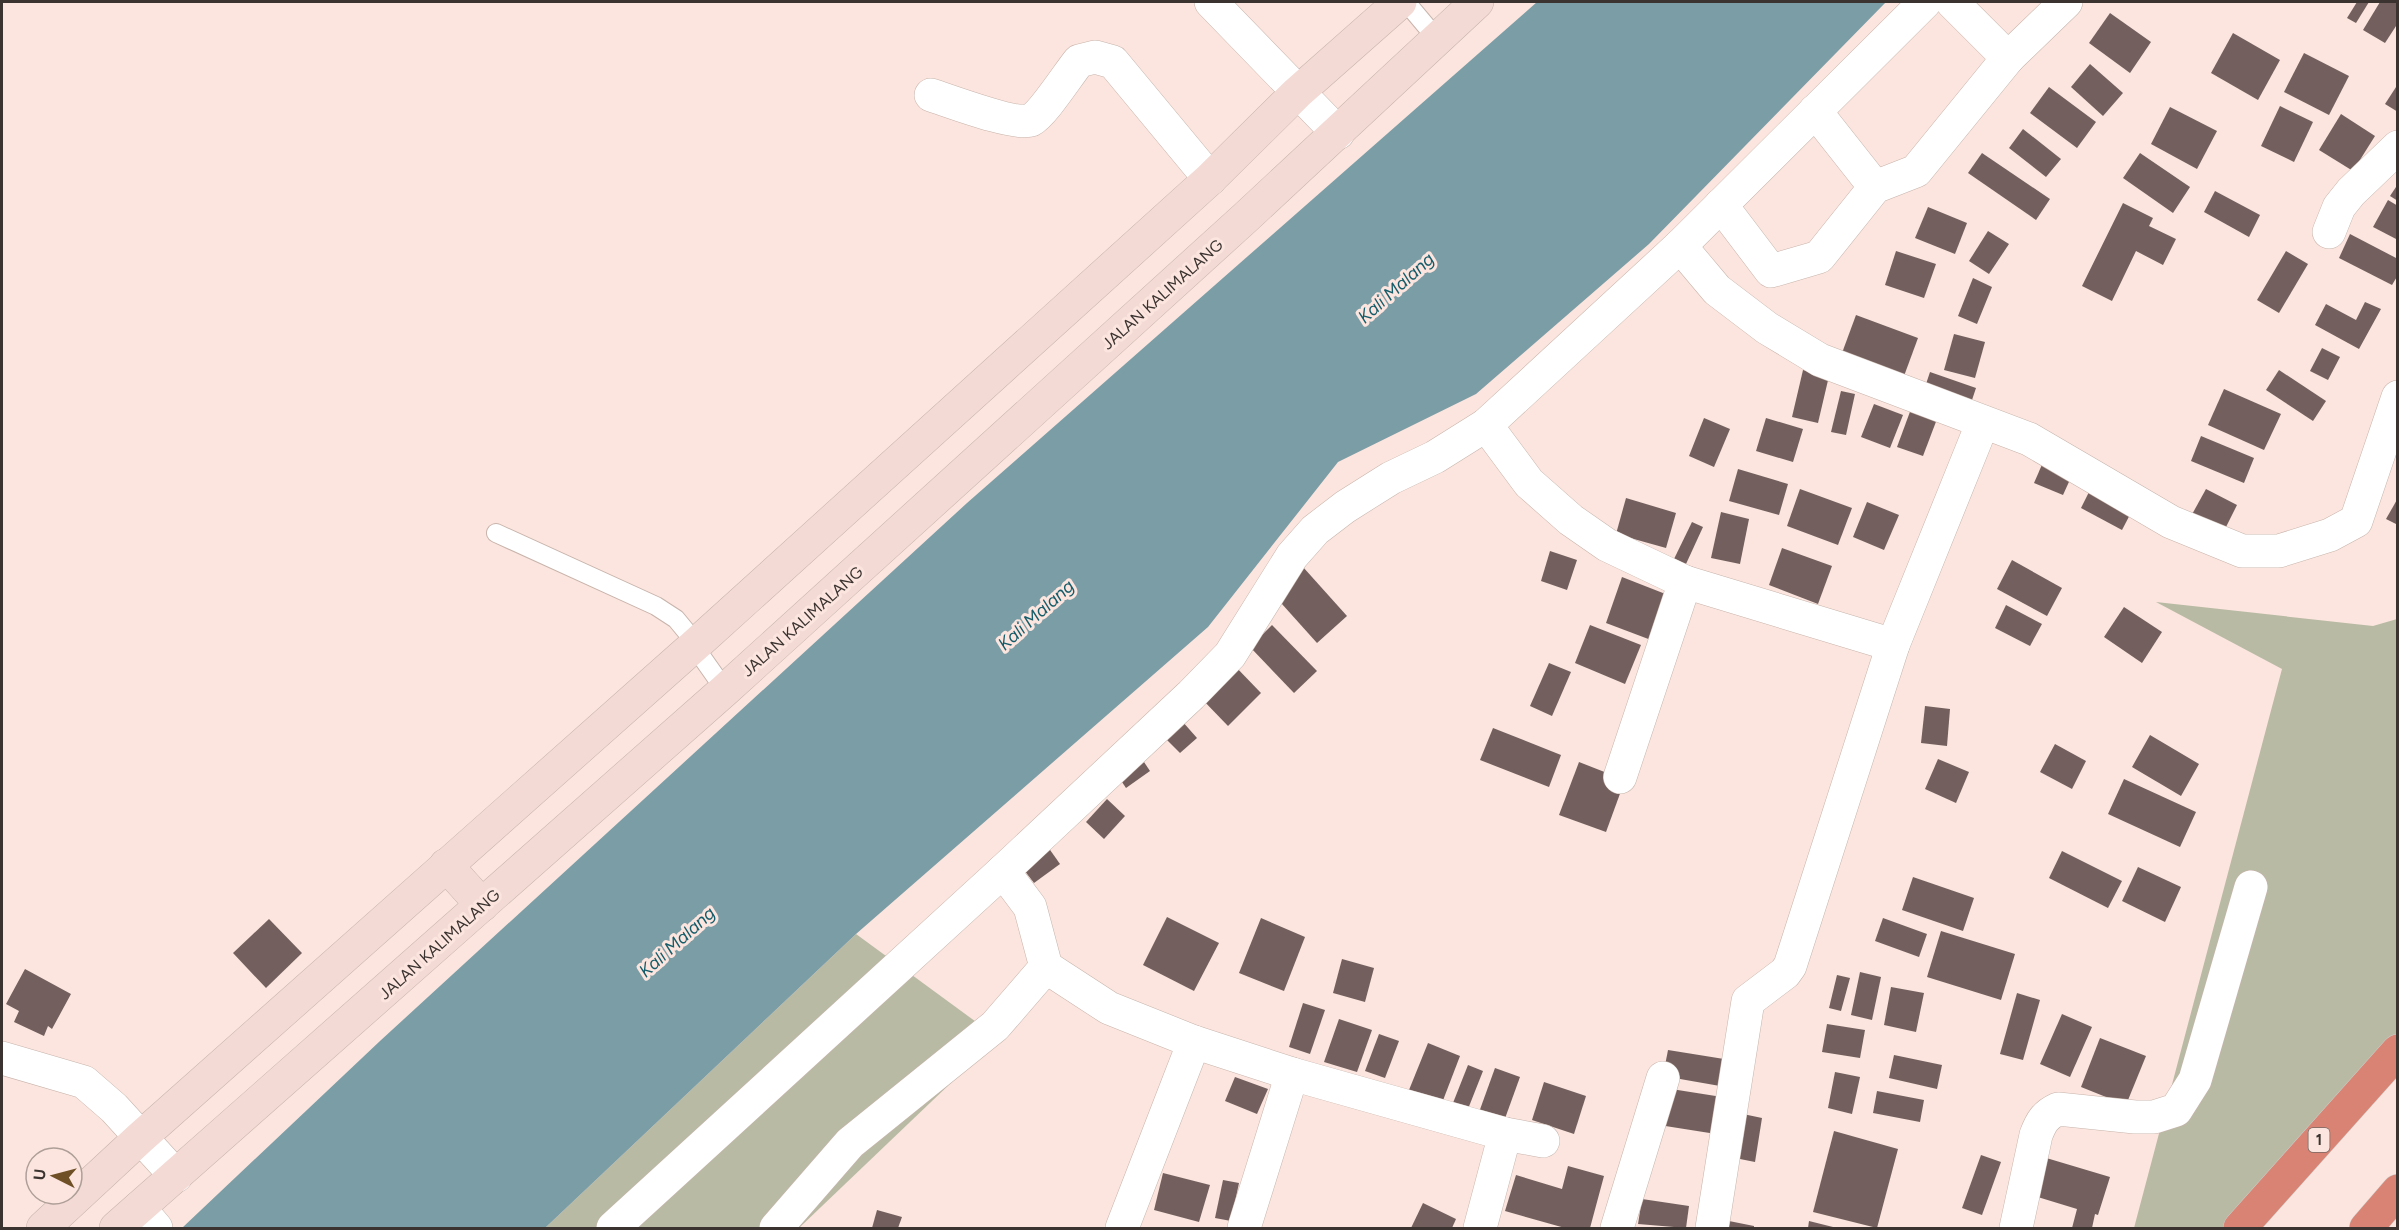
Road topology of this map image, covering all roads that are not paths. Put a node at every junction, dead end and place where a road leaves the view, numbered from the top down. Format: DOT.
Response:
graph roads {
  1 [pos="1211,2"];
  2 [pos="1400,2"];
  3 [pos="1406,2"];
  4 [pos="1477,2"];
  5 [pos="1925,2"];
  6 [pos="1952,2"];
  7 [pos="2066,2"];
  8 [pos="1437,39"];
  9 [pos="2008,58"];
  10 [pos="1297,93"];
  11 [pos="931,95"];
  12 [pos="1815,111"];
  13 [pos="1338,133"];
  14 [pos="2397,147"];
  15 [pos="1210,179"];
  16 [pos="1875,187"];
  17 [pos="1721,205"];
  18 [pos="2330,232"];
  19 [pos="1680,246"];
  20 [pos="1771,271"];
  21 [pos="1717,290"];
  22 [pos="2397,397"];
  23 [pos="1983,422"];
  24 [pos="1486,425"];
  25 [pos="496,533"];
  26 [pos="1685,582"];
  27 [pos="1893,645"];
  28 [pos="694,646"];
  29 [pos="725,690"];
  30 [pos="1620,777"];
  31 [pos="446,865"];
  32 [pos="1003,871"];
  33 [pos="2251,887"];
  34 [pos="482,905"];
  35 [pos="1046,968"];
  36 [pos="1194,1042"];
  37 [pos="2397,1051"];
  38 [pos="2,1058"];
  39 [pos="1292,1074"];
  40 [pos="1663,1078"];
  41 [pos="1505,1134"];
  42 [pos="140,1138"];
  43 [pos="1543,1141"];
  44 [pos="176,1176"];
  45 [pos="2397,1191"];
  46 [pos="137,1222"];
  47 [pos="43,1228"];
  48 [pos="613,1228"];
  49 [pos="776,1228"];
  50 [pos="1122,1228"];
  51 [pos="1244,1228"];
  52 [pos="1480,1228"];
  53 [pos="1617,1228"];
  54 [pos="1712,1228"];
  55 [pos="2016,1228"];
  56 [pos="2240,1228"];
  57 [pos="2366,1228"];
  1 -- 10 [label="street"];
  2 -- 10 [label="main road"];
  3 -- 8 [label="lane"];
  4 -- 8 [label="main road, JALAN KALIMALANG"];
  5 -- 12 [label="street"];
  6 -- 9 [label="street"];
  7 -- 9 [label="street"];
  8 -- 13 [label="main road, JALAN KALIMALANG"];
  9 -- 16 [label="street"];
  10 -- 13 [label="street"];
  10 -- 15 [label="main road"];
  11 -- 15 [label="street"];
  12 -- 16 [label="street"];
  12 -- 17 [label="street"];
  13 -- 29 [label="main road, JALAN KALIMALANG"];
  14 -- 18 [label="street"];
  15 -- 28 [label="main road"];
  16 -- 20 [label="street"];
  17 -- 19 [label="street"];
  17 -- 20 [label="street"];
  19 -- 21 [label="street"];
  19 -- 24 [label="street"];
  20 -- 21 [label="street"];
  21 -- 23 [label="street"];
  22 -- 23 [label="street"];
  23 -- 27 [label="street"];
  24 -- 26 [label="street"];
  24 -- 32 [label="street"];
  25 -- 28 [label="lane"];
  26 -- 27 [label="street"];
  26 -- 30 [label="street"];
  27 -- 54 [label="street"];
  28 -- 29 [label="lane"];
  28 -- 31 [label="main road"];
  29 -- 34 [label="main road, JALAN KALIMALANG"];
  31 -- 34 [label="main road"];
  31 -- 42 [label="main road"];
  32 -- 35 [label="street"];
  32 -- 48 [label="street"];
  33 -- 55 [label="street"];
  34 -- 44 [label="main road, JALAN KALIMALANG"];
  35 -- 36 [label="street"];
  35 -- 49 [label="street"];
  36 -- 39 [label="street"];
  36 -- 50 [label="street"];
  37 -- 56 [label="highway, 1"];
  38 -- 42 [label="street"];
  39 -- 41 [label="street"];
  39 -- 51 [label="street"];
  40 -- 53 [label="street"];
  41 -- 43 [label="street"];
  41 -- 52 [label="street"];
  42 -- 44 [label="street"];
  42 -- 47 [label="main road"];
  44 -- 46 [label="main road, JALAN KALIMALANG"];
  45 -- 57 [label="highway"];
}
